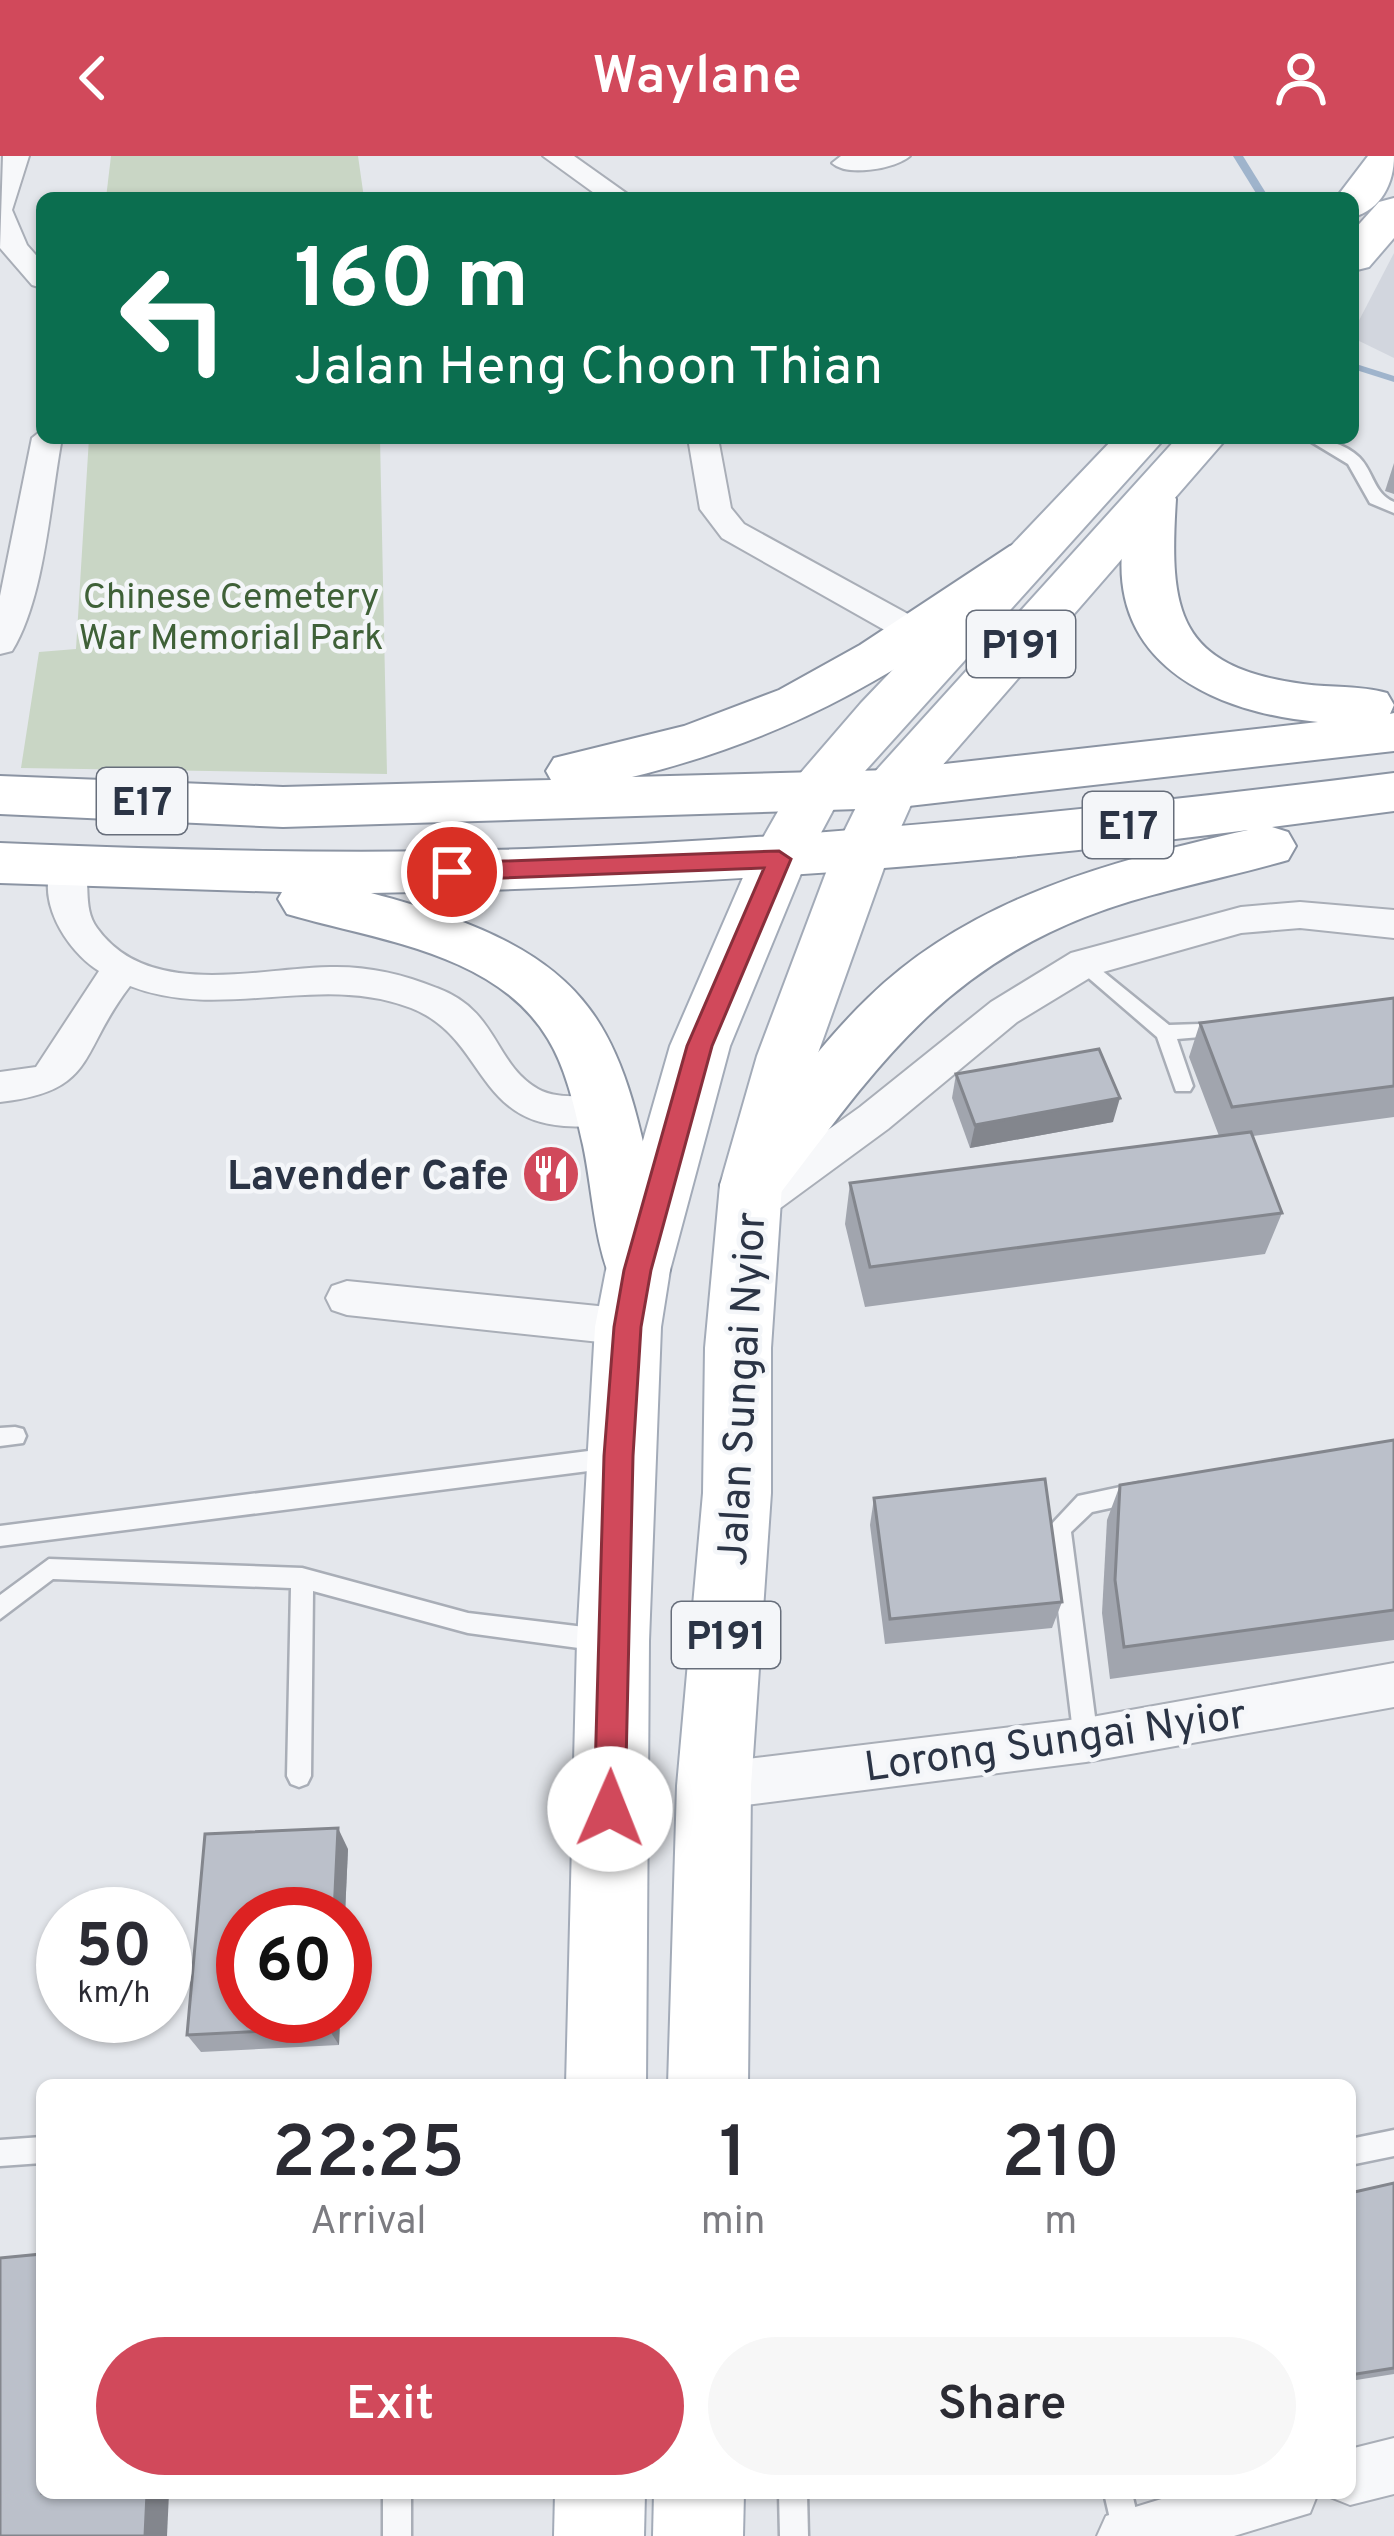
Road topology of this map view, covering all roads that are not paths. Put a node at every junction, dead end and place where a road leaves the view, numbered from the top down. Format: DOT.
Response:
graph roads {
  1 [pos="16,156"];
  2 [pos="556,156"];
  3 [pos="897,156"];
  4 [pos="1381,157"];
  5 [pos="845,163"];
  6 [pos="610,192"];
  7 [pos="1359,194"];
  8 [pos="0,211"];
  9 [pos="1394,211"];
  10 [pos="1359,251"];
  11 [pos="36,272"];
  12 [pos="46,444"];
  13 [pos="704,444"];
  14 [pos="1135,444"];
  15 [pos="1198,444"];
  16 [pos="1324,444"];
  17 [pos="1152,499"];
  18 [pos="1394,508"];
  19 [pos="1028,556"];
  20 [pos="916,633"];
  21 [pos="0,643"];
  22 [pos="1394,705"];
  23 [pos="1394,732"];
  24 [pos="890,789"];
  25 [pos="818,790"];
  26 [pos="1394,792"];
  27 [pos="0,795"];
  28 [pos="283,807"];
  29 [pos="1394,817"];
  30 [pos="861,854"];
  31 [pos="779,859"];
  32 [pos="0,862"];
  33 [pos="68,867"];
  34 [pos="177,872"];
  35 [pos="1394,924"];
  36 [pos="1084,962"];
  37 [pos="122,969"];
  38 [pos="1254,1026"];
  39 [pos="1165,1033"];
  40 [pos="1183,1086"];
  41 [pos="0,1087"];
  42 [pos="605,1111"];
  43 [pos="750,1197"];
  44 [pos="347,1298"];
  45 [pos="633,1298"];
  46 [pos="619,1456"];
  47 [pos="1174,1487"];
  48 [pos="0,1536"];
  49 [pos="302,1578"];
  50 [pos="0,1609"];
  51 [pos="613,1641"];
  52 [pos="1394,1684"];
  53 [pos="1086,1740"];
  54 [pos="299,1776"];
  55 [pos="714,1786"];
  56 [pos="606,2079"];
  57 [pos="708,2079"];
  58 [pos="1394,2143"];
  59 [pos="36,2150"];
  60 [pos="1356,2151"];
  61 [pos="0,2153"];
  62 [pos="1394,2466"];
  63 [pos="1356,2476"];
  64 [pos="397,2499"];
  65 [pos="600,2499"];
  66 [pos="699,2499"];
  67 [pos="793,2499"];
  68 [pos="1119,2499"];
  69 [pos="1267,2499"];
  70 [pos="397,2536"];
  71 [pos="599,2536"];
  72 [pos="698,2536"];
  73 [pos="794,2536"];
  74 [pos="1127,2536"];
  1 -- 8 [label="street"];
  2 -- 6 [label="street"];
  3 -- 5 [label="street"];
  4 -- 7 [label="main road"];
  8 -- 11 [label="street"];
  9 -- 10 [label="main road"];
  12 -- 21 [label="street"];
  13 -- 20 [label="street"];
  14 -- 19 [label="main road, P191"];
  15 -- 17 [label="main road, P191"];
  16 -- 18 [label="lane"];
  17 -- 22 [label="main road"];
  17 -- 24 [label="main road, P191"];
  19 -- 20 [label="main road"];
  19 -- 25 [label="main road, P191"];
  20 -- 28 [label="main road"];
  23 -- 24 [label="main road, E17"];
  24 -- 25 [label="main road, E17"];
  24 -- 30 [label="main road, P191"];
  25 -- 28 [label="main road, E17"];
  25 -- 31 [label="main road, P191"];
  26 -- 30 [label="main road, E17"];
  27 -- 28 [label="main road, E17"];
  29 -- 43 [label="main road"];
  30 -- 31 [label="main road, E17"];
  30 -- 43 [label="main road, Jalan Sungai Nyior / P191"];
  31 -- 34 [label="main road, E17"];
  31 -- 45 [label="main road, P191"];
  32 -- 33 [label="main road, E17"];
  33 -- 34 [label="main road, E17"];
  33 -- 37 [label="street"];
  34 -- 42 [label="main road"];
  35 -- 36 [label="street"];
  36 -- 39 [label="lane"];
  36 -- 43 [label="street"];
  37 -- 41 [label="street"];
  37 -- 42 [label="street"];
  38 -- 39 [label="lane"];
  39 -- 40 [label="lane"];
  42 -- 45 [label="main road"];
  43 -- 55 [label="main road, Jalan Sungai Nyior / P191"];
  44 -- 45 [label="street"];
  45 -- 46 [label="main road, P191"];
  46 -- 48 [label="lane"];
  46 -- 51 [label="main road, P191"];
  47 -- 53 [label="lane"];
  49 -- 50 [label="lane"];
  49 -- 51 [label="lane"];
  49 -- 54 [label="lane"];
  51 -- 56 [label="main road, P191"];
  52 -- 53 [label="street, Lorong Sungai Nyior"];
  53 -- 55 [label="street, Lorong Sungai Nyior"];
  55 -- 57 [label="main road, Jalan Sungai Nyior / P191"];
  58 -- 60 [label="lane"];
  59 -- 61 [label="lane"];
  62 -- 63 [label="street"];
  64 -- 70 [label="lane"];
  65 -- 71 [label="main road"];
  66 -- 72 [label="main road"];
  67 -- 73 [label="lane"];
  68 -- 74 [label="lane"];
  69 -- 74 [label="street"];
}
